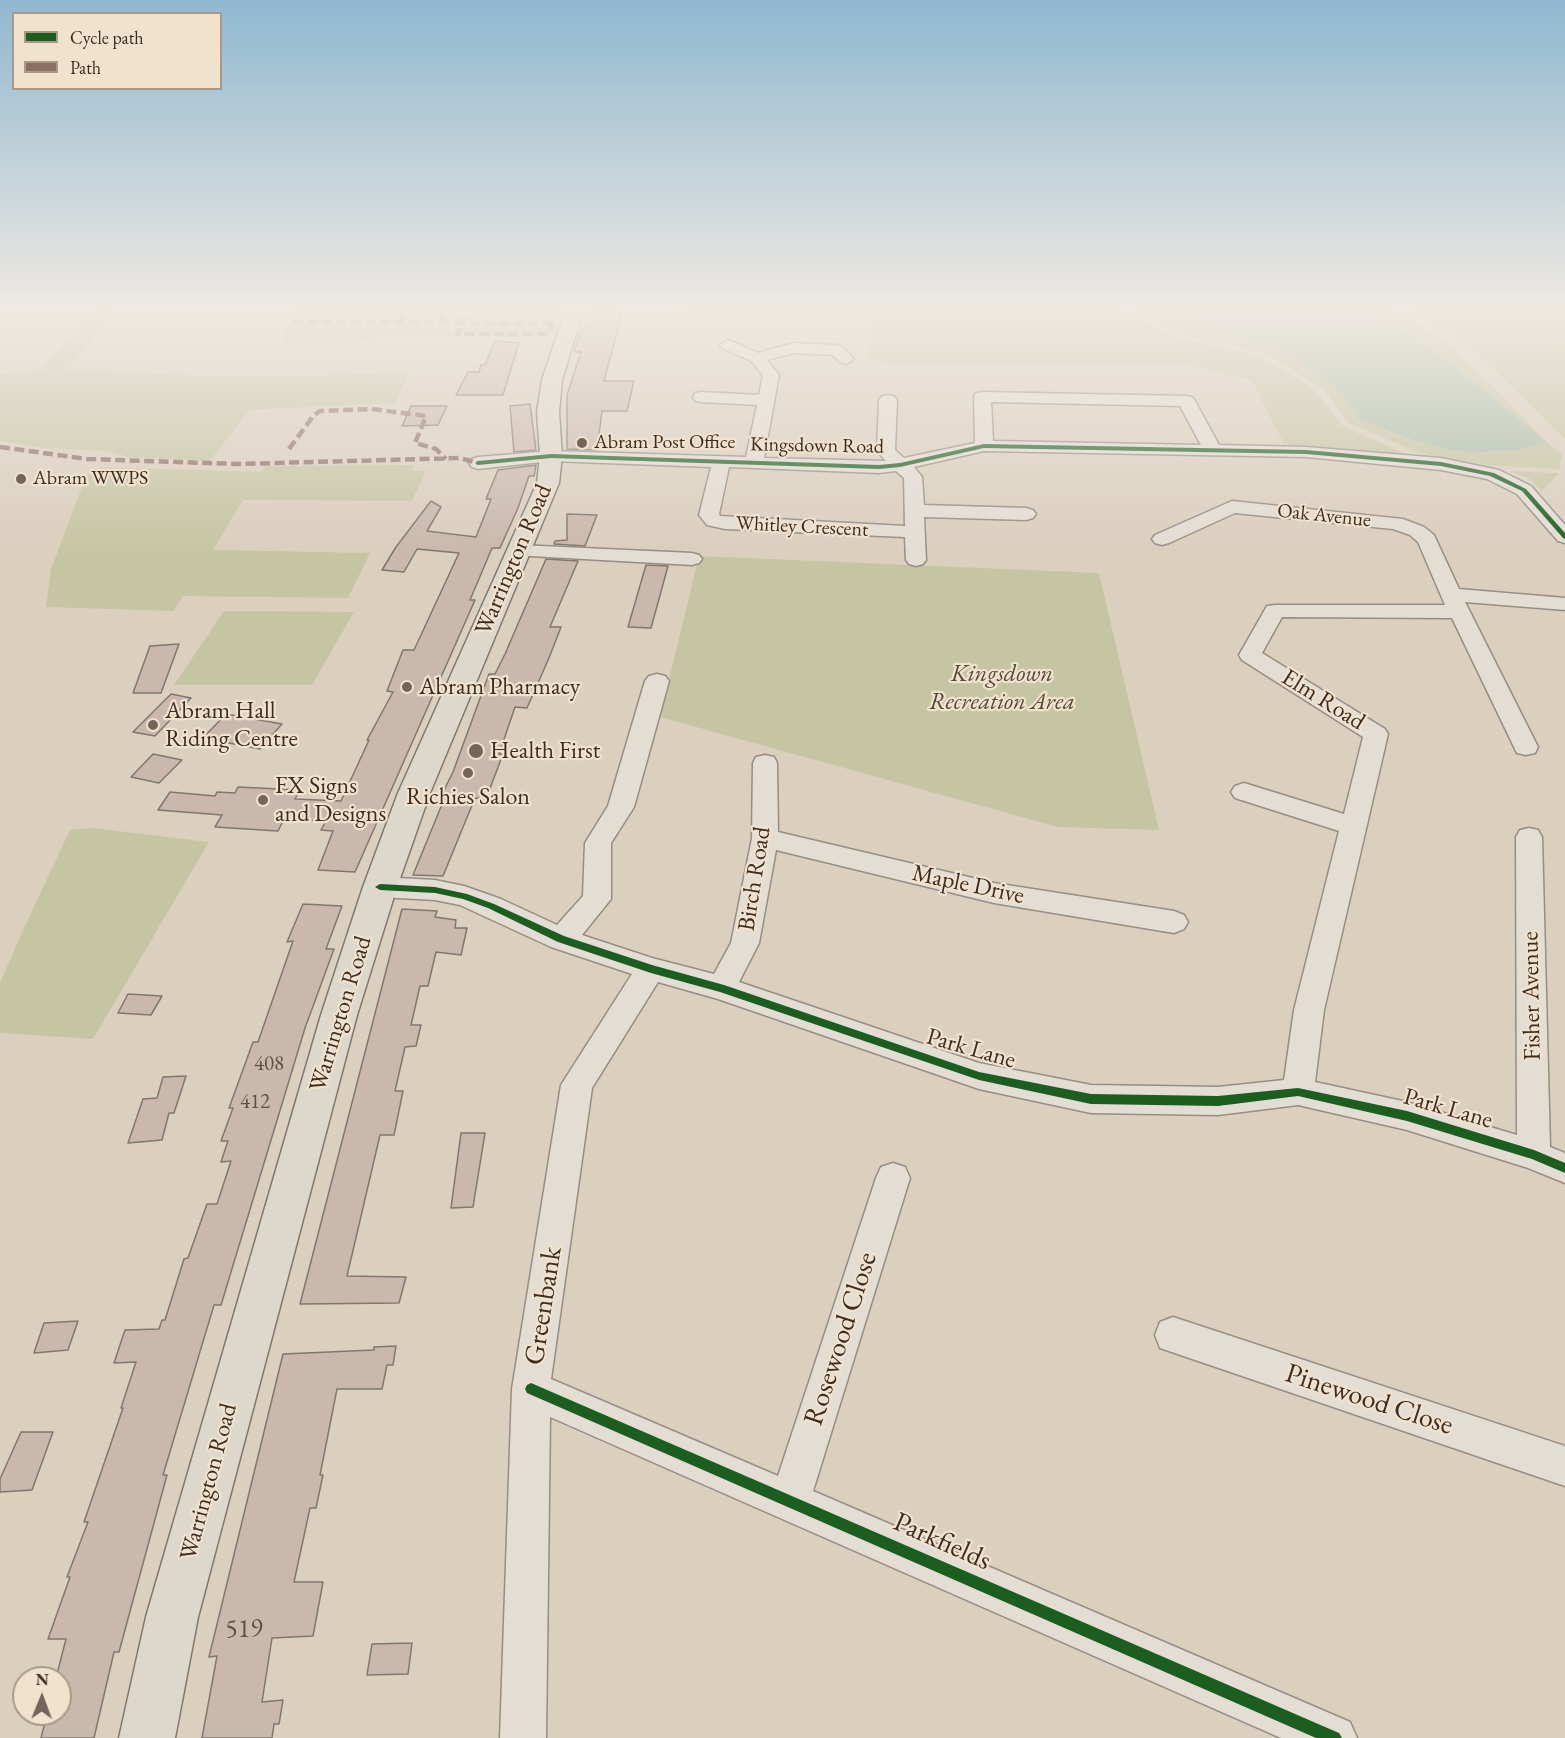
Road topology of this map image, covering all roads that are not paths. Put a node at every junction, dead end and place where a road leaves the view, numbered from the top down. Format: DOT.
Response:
graph roads {
  1 [pos="551,389"];
  2 [pos="769,389"];
  3 [pos="701,396"];
  4 [pos="888,400"];
  5 [pos="767,401"];
  6 [pos="984,446"];
  7 [pos="1213,450"];
  8 [pos="551,456"];
  9 [pos="478,463"];
  10 [pos="721,463"];
  11 [pos="754,463"];
  12 [pos="900,465"];
  13 [pos="916,511"];
  14 [pos="1026,514"];
  15 [pos="915,532"];
  16 [pos="1565,537"];
  17 [pos="1162,539"];
  18 [pos="519,551"];
  19 [pos="692,559"];
  20 [pos="916,560"];
  21 [pos="1456,603"];
  22 [pos="1565,604"];
  23 [pos="657,681"];
  24 [pos="1526,747"];
  25 [pos="765,763"];
  26 [pos="1244,792"];
  27 [pos="1354,826"];
  28 [pos="1529,837"];
  29 [pos="765,838"];
  30 [pos="380,887"];
  31 [pos="1174,921"];
  32 [pos="561,939"];
  33 [pos="651,969"];
  34 [pos="721,988"];
  35 [pos="1298,1092"];
  36 [pos="1534,1155"];
  37 [pos="1565,1168"];
  38 [pos="892,1178"];
  39 [pos="1173,1335"];
  40 [pos="531,1389"];
  41 [pos="1565,1466"];
  42 [pos="790,1500"];
  43 [pos="147,1738"];
  44 [pos="523,1738"];
  45 [pos="1334,1738"];
  1 -- 8 [label="main road, Warrington Road"];
  2 -- 5 [label="street"];
  3 -- 5 [label="street"];
  4 -- 12 [label="street"];
  5 -- 11 [label="street"];
  6 -- 7 [label="street, Kingsdown Road"];
  6 -- 7 [label="street"];
  6 -- 12 [label="street, Kingsdown Road"];
  7 -- 16 [label="street, Kingsdown Road"];
  8 -- 9 [label="street, Kingsdown Road"];
  8 -- 10 [label="street, Kingsdown Road"];
  8 -- 18 [label="main road, Warrington Road"];
  10 -- 11 [label="street, Kingsdown Road"];
  10 -- 15 [label="street, Whitley Crescent"];
  11 -- 12 [label="street, Kingsdown Road"];
  12 -- 13 [label="street"];
  13 -- 14 [label="street"];
  13 -- 15 [label="street"];
  15 -- 20 [label="street"];
  17 -- 21 [label="street, Oak Avenue"];
  18 -- 19 [label="street"];
  18 -- 30 [label="main road, Warrington Road"];
  21 -- 22 [label="street"];
  21 -- 24 [label="street, Oak Avenue"];
  21 -- 27 [label="street, Elm Road"];
  23 -- 32 [label="street"];
  25 -- 29 [label="street, Birch Road"];
  26 -- 27 [label="street"];
  27 -- 35 [label="street, Elm Road"];
  28 -- 36 [label="street, Fisher Avenue"];
  29 -- 31 [label="street, Maple Drive"];
  29 -- 34 [label="street, Birch Road"];
  30 -- 32 [label="street, Park Lane"];
  30 -- 43 [label="main road, Warrington Road"];
  32 -- 33 [label="street, Park Lane"];
  33 -- 34 [label="street, Park Lane"];
  33 -- 40 [label="street, Greenbank"];
  34 -- 35 [label="street, Park Lane"];
  35 -- 36 [label="street, Park Lane"];
  36 -- 37 [label="street, Park Lane"];
  38 -- 42 [label="street, Rosewood Close"];
  39 -- 41 [label="street, Pinewood Close"];
  40 -- 42 [label="street, Parkfields"];
  40 -- 44 [label="street, Greenbank"];
  42 -- 45 [label="street, Parkfields"];
}
